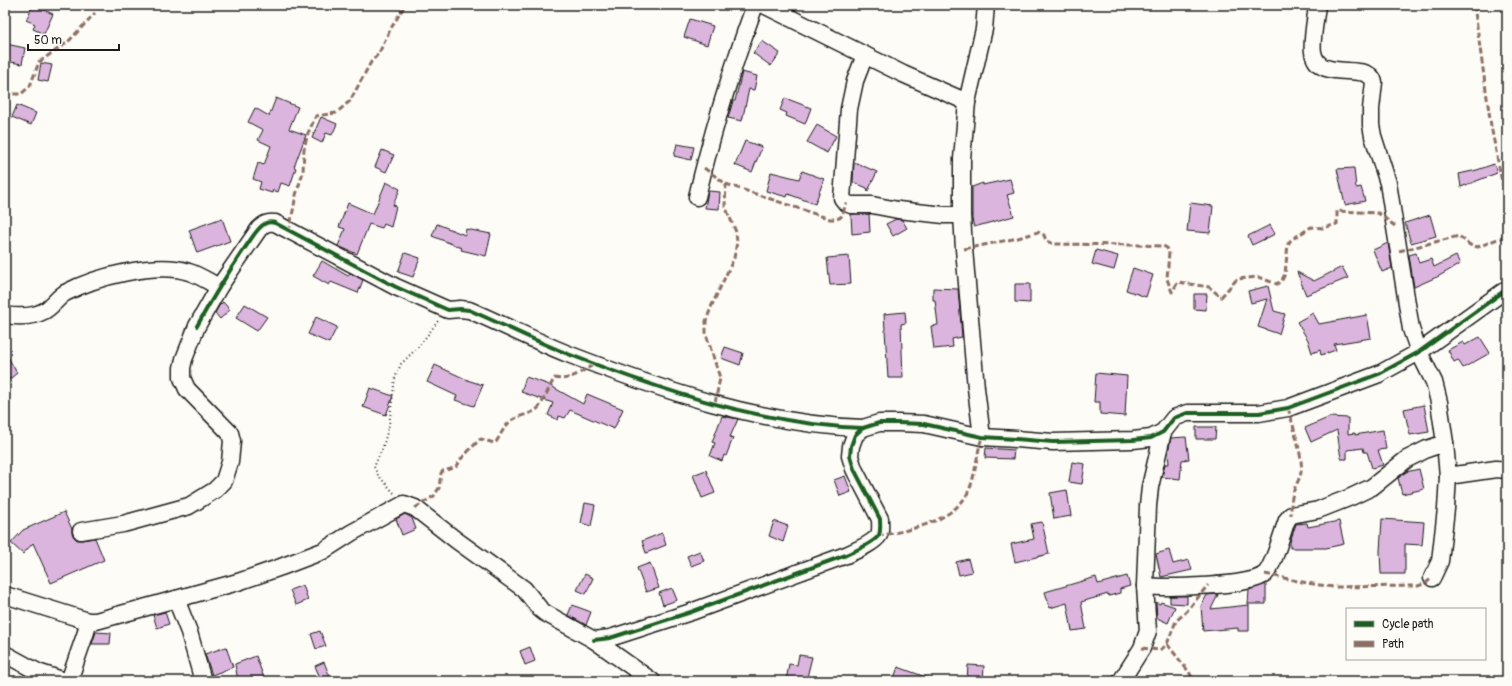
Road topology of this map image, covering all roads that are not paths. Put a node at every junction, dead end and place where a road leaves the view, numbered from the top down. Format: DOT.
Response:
graph roads {
  1 [pos="756,5"];
  2 [pos="764,5"];
  3 [pos="986,5"];
  4 [pos="1317,5"];
  5 [pos="865,55"];
  6 [pos="967,102"];
  7 [pos="697,197"];
  8 [pos="962,215"];
  9 [pos="219,287"];
  10 [pos="1507,289"];
  11 [pos="5,315"];
  12 [pos="1419,352"];
  13 [pos="863,428"];
  14 [pos="1163,432"];
  15 [pos="982,436"];
  16 [pos="1445,442"];
  17 [pos="1507,470"];
  18 [pos="1448,476"];
  19 [pos="81,531"];
  20 [pos="1432,578"];
  21 [pos="1145,586"];
  22 [pos="5,595"];
  23 [pos="176,598"];
  24 [pos="88,621"];
  25 [pos="594,640"];
  26 [pos="5,654"];
  27 [pos="65,681"];
  28 [pos="69,681"];
  29 [pos="203,681"];
  30 [pos="652,681"];
  31 [pos="1121,681"];
  1 -- 7 [label="street"];
  2 -- 5 [label="street"];
  3 -- 6 [label="street"];
  4 -- 12 [label="street"];
  5 -- 6 [label="street"];
  5 -- 8 [label="street"];
  6 -- 8 [label="street"];
  8 -- 15 [label="street"];
  9 -- 11 [label="street"];
  9 -- 13 [label="street"];
  9 -- 19 [label="street"];
  10 -- 12 [label="street"];
  12 -- 14 [label="street"];
  12 -- 16 [label="street"];
  13 -- 15 [label="street"];
  13 -- 25 [label="street"];
  14 -- 15 [label="street"];
  14 -- 21 [label="street"];
  16 -- 18 [label="street"];
  16 -- 21 [label="street"];
  17 -- 18 [label="street"];
  18 -- 20 [label="street"];
  21 -- 31 [label="street"];
  22 -- 24 [label="street"];
  23 -- 24 [label="street"];
  23 -- 25 [label="street"];
  23 -- 29 [label="street"];
  24 -- 28 [label="street"];
  25 -- 30 [label="street"];
  26 -- 27 [label="street"];
}
